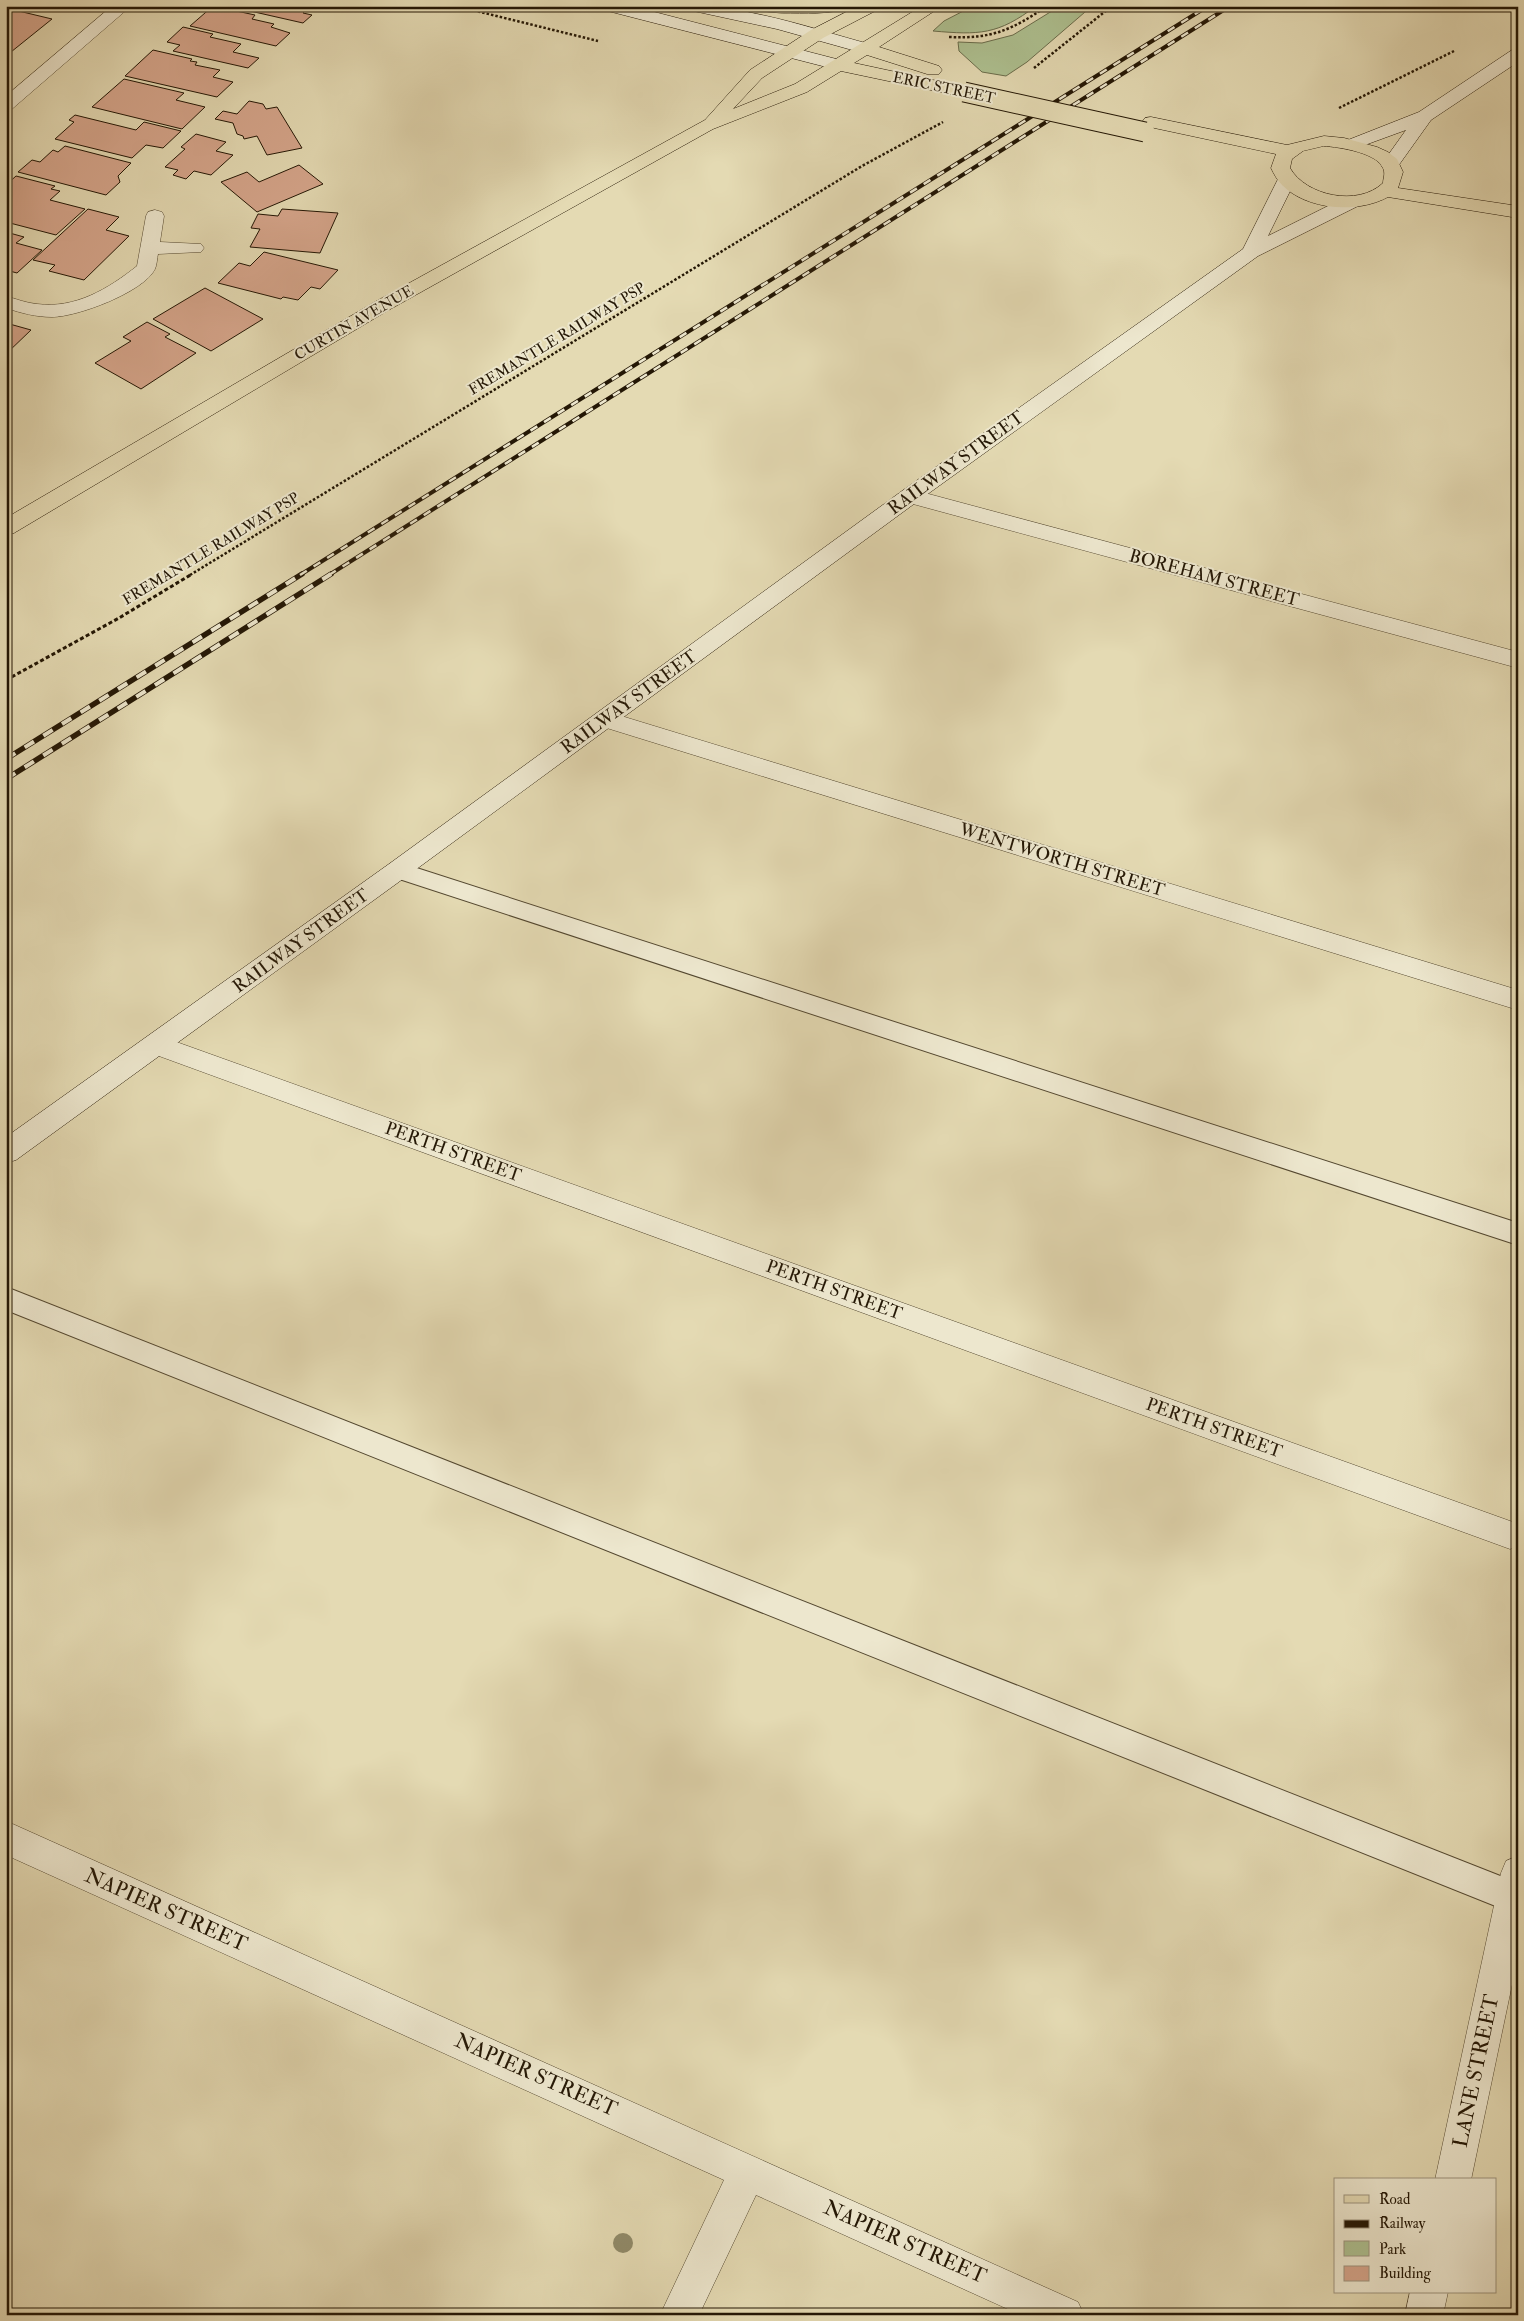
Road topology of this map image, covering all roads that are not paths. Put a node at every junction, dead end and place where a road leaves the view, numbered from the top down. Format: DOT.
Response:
graph roads {
  1 [pos="123,6"];
  2 [pos="610,6"];
  3 [pos="695,6"];
  4 [pos="758,6"];
  5 [pos="842,6"];
  6 [pos="871,6"];
  7 [pos="934,6"];
  8 [pos="817,34"];
  9 [pos="863,48"];
  10 [pos="788,52"];
  11 [pos="1518,54"];
  12 [pos="838,65"];
  13 [pos="967,87"];
  14 [pos="6,105"];
  15 [pos="1425,116"];
  16 [pos="707,126"];
  17 [pos="1354,144"];
  18 [pos="1284,157"];
  19 [pos="1390,177"];
  20 [pos="1286,181"];
  21 [pos="1351,202"];
  22 [pos="1518,211"];
  23 [pos="155,216"];
  24 [pos="150,248"];
  25 [pos="194,248"];
  26 [pos="1251,252"];
  27 [pos="6,302"];
  28 [pos="910,496"];
  29 [pos="6,528"];
  30 [pos="1518,660"];
  31 [pos="606,719"];
  32 [pos="398,870"];
  33 [pos="1518,1000"];
  34 [pos="157,1045"];
  35 [pos="6,1152"];
  36 [pos="1518,1234"];
  37 [pos="6,1298"];
  38 [pos="1510,1535"];
  39 [pos="6,1838"];
  40 [pos="1515,1885"];
  41 [pos="748,2170"];
  42 [pos="1453,2178"];
  43 [pos="1429,2294"];
  44 [pos="679,2315"];
  45 [pos="1065,2315"];
  46 [pos="1424,2315"];
  1 -- 14 [label="street"];
  2 -- 10 [label="street, ERIC STREET"];
  3 -- 8 [label="street, ERIC STREET"];
  4 -- 5 [label="main road"];
  6 -- 8 [label="main road, CURTIN AVENUE"];
  7 -- 9 [label="main road, CURTIN AVENUE"];
  8 -- 9 [label="street, ERIC STREET"];
  8 -- 10 [label="main road, CURTIN AVENUE"];
  9 -- 12 [label="main road, CURTIN AVENUE"];
  9 -- 13 [label="main road, ERIC STREET"];
  10 -- 12 [label="street, ERIC STREET"];
  10 -- 16 [label="main road, CURTIN AVENUE"];
  11 -- 15 [label="street"];
  12 -- 13 [label="main road, ERIC STREET"];
  12 -- 16 [label="main road, CURTIN AVENUE"];
  13 -- 18 [label="main road, ERIC STREET, bridge"];
  15 -- 17 [label="street"];
  15 -- 19 [label="street"];
  16 -- 29 [label="main road, CURTIN AVENUE"];
  17 -- 18 [label="main road"];
  17 -- 19 [label="main road"];
  18 -- 20 [label="main road"];
  19 -- 21 [label="main road"];
  19 -- 22 [label="main road"];
  20 -- 21 [label="main road"];
  20 -- 26 [label="street, RAILWAY STREET"];
  21 -- 26 [label="street, RAILWAY STREET"];
  23 -- 24 [label="street"];
  24 -- 25 [label="street"];
  24 -- 27 [label="street"];
  26 -- 28 [label="street, RAILWAY STREET"];
  28 -- 30 [label="street, BOREHAM STREET"];
  28 -- 31 [label="street, RAILWAY STREET"];
  31 -- 32 [label="street, RAILWAY STREET"];
  31 -- 33 [label="street, WENTWORTH STREET"];
  32 -- 34 [label="street, RAILWAY STREET"];
  32 -- 36 [label="lane"];
  34 -- 35 [label="street, RAILWAY STREET"];
  34 -- 38 [label="street, PERTH STREET"];
  37 -- 40 [label="lane"];
  39 -- 41 [label="street, NAPIER STREET"];
  40 -- 42 [label="street, LANE STREET"];
  41 -- 44 [label="street"];
  41 -- 45 [label="street, NAPIER STREET"];
  43 -- 46 [label="street"];
}
